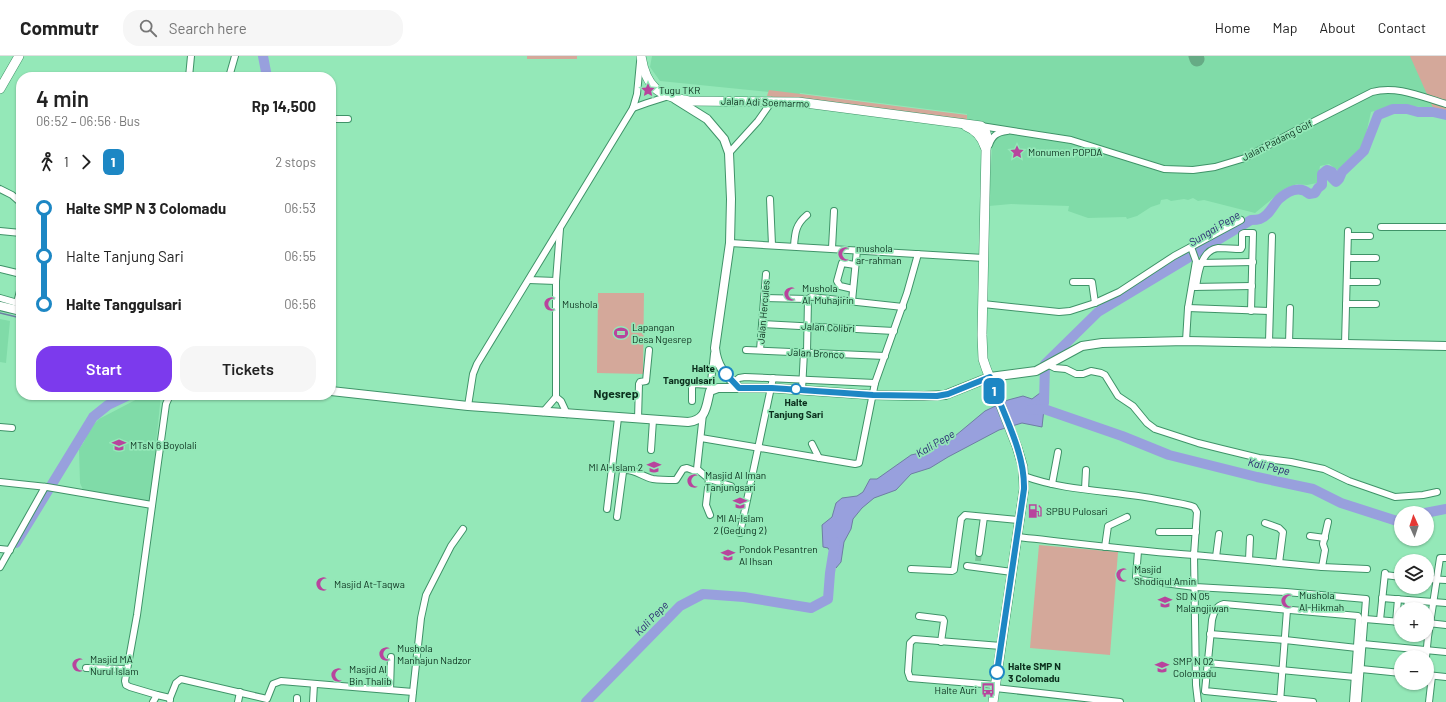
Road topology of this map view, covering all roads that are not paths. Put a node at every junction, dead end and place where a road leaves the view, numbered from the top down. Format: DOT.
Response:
graph roads {
  1 [pos="19,56"];
  2 [pos="191,56"];
  3 [pos="236,56"];
  4 [pos="641,56"];
  5 [pos="189,72"];
  6 [pos="231,72"];
  7 [pos="0,89"];
  8 [pos="672,97"];
  9 [pos="772,101"];
  10 [pos="1446,104"];
  11 [pos="633,108"];
  12 [pos="336,119"];
  13 [pos="348,119"];
  14 [pos="960,123"];
  15 [pos="984,130"];
  16 [pos="1010,130"];
  17 [pos="986,150"];
  18 [pos="730,153"];
  19 [pos="0,189"];
  20 [pos="16,199"];
  21 [pos="770,199"];
  22 [pos="834,211"];
  23 [pos="807,215"];
  24 [pos="1241,220"];
  25 [pos="1381,226"];
  26 [pos="560,227"];
  27 [pos="1446,227"];
  28 [pos="0,231"];
  29 [pos="16,233"];
  30 [pos="1272,236"];
  31 [pos="1370,236"];
  32 [pos="730,242"];
  33 [pos="772,245"];
  34 [pos="794,246"];
  35 [pos="832,248"];
  36 [pos="857,250"];
  37 [pos="1193,253"];
  38 [pos="918,254"];
  39 [pos="984,258"];
  40 [pos="1348,258"];
  41 [pos="1376,258"];
  42 [pos="1253,262"];
  43 [pos="1200,264"];
  44 [pos="855,265"];
  45 [pos="0,269"];
  46 [pos="16,273"];
  47 [pos="766,274"];
  48 [pos="529,280"];
  49 [pos="556,281"];
  50 [pos="1073,282"];
  51 [pos="1347,282"];
  52 [pos="1378,282"];
  53 [pos="1252,286"];
  54 [pos="1193,287"];
  55 [pos="853,289"];
  56 [pos="0,298"];
  57 [pos="764,298"];
  58 [pos="808,299"];
  59 [pos="852,301"];
  60 [pos="1095,303"];
  61 [pos="983,304"];
  62 [pos="1346,304"];
  63 [pos="1376,304"];
  64 [pos="0,306"];
  65 [pos="16,306"];
  66 [pos="16,307"];
  67 [pos="902,307"];
  68 [pos="1188,308"];
  69 [pos="1290,308"];
  70 [pos="1251,311"];
  71 [pos="1269,311"];
  72 [pos="762,324"];
  73 [pos="807,326"];
  74 [pos="894,331"];
  75 [pos="1186,341"];
  76 [pos="1268,342"];
  77 [pos="1289,342"];
  78 [pos="1345,344"];
  79 [pos="1446,346"];
  80 [pos="715,348"];
  81 [pos="649,350"];
  82 [pos="746,350"];
  83 [pos="760,350"];
  84 [pos="805,352"];
  85 [pos="885,356"];
  86 [pos="1048,365"];
  87 [pos="990,377"];
  88 [pos="772,378"];
  89 [pos="803,380"];
  90 [pos="862,382"];
  91 [pos="875,383"];
  92 [pos="736,385"];
  93 [pos="710,388"];
  94 [pos="772,388"];
  95 [pos="802,390"];
  96 [pos="336,392"];
  97 [pos="862,394"];
  98 [pos="873,395"];
  99 [pos="556,397"];
  100 [pos="168,400"];
  101 [pos="692,401"];
  102 [pos="468,406"];
  103 [pos="543,412"];
  104 [pos="567,414"];
  105 [pos="704,414"];
  106 [pos="618,418"];
  107 [pos="638,419"];
  108 [pos="654,420"];
  109 [pos="0,427"];
  110 [pos="12,428"];
  111 [pos="701,438"];
  112 [pos="812,444"];
  113 [pos="758,448"];
  114 [pos="650,450"];
  115 [pos="1058,452"];
  116 [pos="819,458"];
  117 [pos="698,470"];
  118 [pos="1086,470"];
  119 [pos="1024,476"];
  120 [pos="709,479"];
  121 [pos="0,482"];
  122 [pos="1052,484"];
  123 [pos="731,486"];
  124 [pos="46,487"];
  125 [pos="1085,489"];
  126 [pos="1437,492"];
  127 [pos="152,505"];
  128 [pos="607,509"];
  129 [pos="710,515"];
  130 [pos="1127,516"];
  131 [pos="618,517"];
  132 [pos="984,517"];
  133 [pos="1019,520"];
  134 [pos="1328,522"];
  135 [pos="1265,523"];
  136 [pos="463,528"];
  137 [pos="1159,532"];
  138 [pos="1196,532"];
  139 [pos="740,533"];
  140 [pos="1219,534"];
  141 [pos="1310,536"];
  142 [pos="1017,537"];
  143 [pos="1250,538"];
  144 [pos="1324,538"];
  145 [pos="1105,547"];
  146 [pos="0,549"];
  147 [pos="10,550"];
  148 [pos="1138,551"];
  149 [pos="979,553"];
  150 [pos="1194,555"];
  151 [pos="1216,557"];
  152 [pos="1446,558"];
  153 [pos="1249,560"];
  154 [pos="1280,563"];
  155 [pos="967,566"];
  156 [pos="0,567"];
  157 [pos="1322,567"];
  158 [pos="911,569"];
  159 [pos="1367,569"];
  160 [pos="1012,572"];
  161 [pos="1394,576"];
  162 [pos="1434,580"];
  163 [pos="1437,580"];
  164 [pos="1446,580"];
  165 [pos="1194,587"];
  166 [pos="1382,598"];
  167 [pos="1398,599"];
  168 [pos="1408,600"];
  169 [pos="1434,602"];
  170 [pos="1446,603"];
  171 [pos="1287,610"];
  172 [pos="919,616"];
  173 [pos="1365,619"];
  174 [pos="1380,620"];
  175 [pos="1394,622"];
  176 [pos="1434,624"];
  177 [pos="1446,625"];
  178 [pos="1210,634"];
  179 [pos="1285,640"];
  180 [pos="941,642"];
  181 [pos="1428,642"];
  182 [pos="1363,644"];
  183 [pos="1001,646"];
  184 [pos="1357,648"];
  185 [pos="1427,650"];
  186 [pos="1434,651"];
  187 [pos="1446,652"];
  188 [pos="392,657"];
  189 [pos="1208,663"];
  190 [pos="86,668"];
  191 [pos="127,669"];
  192 [pos="1282,669"];
  193 [pos="1361,669"];
  194 [pos="1394,672"];
  195 [pos="1434,676"];
  196 [pos="1355,677"];
  197 [pos="1446,677"];
  198 [pos="314,684"];
  199 [pos="995,686"];
  200 [pos="390,690"];
  201 [pos="1429,690"];
  202 [pos="240,692"];
  203 [pos="413,692"];
  204 [pos="157,695"];
  205 [pos="1071,699"];
  206 [pos="170,700"];
  207 [pos="267,700"];
  208 [pos="1280,700"];
  209 [pos="153,702"];
  210 [pos="238,702"];
  211 [pos="313,702"];
  212 [pos="412,702"];
  213 [pos="993,702"];
  214 [pos="1120,702"];
  215 [pos="1198,702"];
  216 [pos="1313,702"];
  217 [pos="1353,702"];
  218 [pos="1358,702"];
  219 [pos="1429,702"];
  1 -- 7 [label="highway"];
  2 -- 5 [label="street"];
  3 -- 6 [label="street"];
  4 -- 8 [label="highway, Jalan Adi Soemarmo"];
  4 -- 11 [label="street"];
  8 -- 9 [label="highway, Jalan Adi Soemarmo"];
  8 -- 11 [label="street"];
  8 -- 18 [label="main road"];
  9 -- 14 [label="highway, Jalan Adi Soemarmo"];
  9 -- 18 [label="street"];
  10 -- 16 [label="street, Jalan Padang Golf"];
  11 -- 26 [label="street"];
  12 -- 13 [label="street"];
  14 -- 15 [label="highway, Jalan Adi Soemarmo"];
  14 -- 17 [label="highway, Jalan Adi Soemarmo"];
  15 -- 16 [label="street, Jalan Padang Golf"];
  15 -- 17 [label="highway, Jalan Adi Soemarmo"];
  16 -- 17 [label="street"];
  17 -- 39 [label="highway, Jalan Adi Soemarmo"];
  18 -- 32 [label="main road"];
  19 -- 20 [label="street"];
  21 -- 33 [label="street"];
  22 -- 35 [label="street"];
  23 -- 34 [label="street"];
  24 -- 37 [label="street"];
  25 -- 27 [label="street"];
  26 -- 48 [label="street"];
  26 -- 49 [label="street"];
  28 -- 29 [label="street"];
  30 -- 71 [label="street"];
  31 -- 40 [label="street"];
  32 -- 33 [label="street"];
  32 -- 80 [label="main road"];
  33 -- 34 [label="street"];
  34 -- 35 [label="street"];
  35 -- 36 [label="street"];
  36 -- 38 [label="street"];
  36 -- 44 [label="street"];
  37 -- 54 [label="street"];
  37 -- 60 [label="street"];
  38 -- 39 [label="street"];
  38 -- 67 [label="street"];
  39 -- 61 [label="highway, Jalan Adi Soemarmo"];
  40 -- 41 [label="street"];
  40 -- 51 [label="street"];
  42 -- 43 [label="street"];
  42 -- 43 [label="street"];
  42 -- 53 [label="street"];
  43 -- 54 [label="street"];
  44 -- 55 [label="street"];
  44 -- 55 [label="street"];
  45 -- 46 [label="street"];
  47 -- 57 [label="street, Jalan Hercules"];
  48 -- 49 [label="street"];
  48 -- 102 [label="street"];
  49 -- 99 [label="street"];
  50 -- 60 [label="street"];
  51 -- 52 [label="street"];
  51 -- 62 [label="street"];
  53 -- 54 [label="street"];
  53 -- 70 [label="street"];
  54 -- 68 [label="street"];
  55 -- 59 [label="street"];
  56 -- 65 [label="street"];
  57 -- 58 [label="street"];
  57 -- 72 [label="street, Jalan Hercules"];
  58 -- 59 [label="street"];
  58 -- 73 [label="street"];
  59 -- 67 [label="street"];
  60 -- 61 [label="street"];
  61 -- 87 [label="highway, Jalan Adi Soemarmo"];
  62 -- 63 [label="street"];
  62 -- 78 [label="street"];
  64 -- 66 [label="main road"];
  67 -- 74 [label="street"];
  68 -- 70 [label="street"];
  68 -- 75 [label="street"];
  69 -- 77 [label="street"];
  70 -- 71 [label="street"];
  71 -- 76 [label="street"];
  72 -- 73 [label="street, Jalan Colibri"];
  72 -- 83 [label="street, Jalan Hercules"];
  73 -- 74 [label="street, Jalan Colibri"];
  73 -- 84 [label="street"];
  74 -- 85 [label="street"];
  75 -- 76 [label="main road"];
  75 -- 86 [label="main road"];
  76 -- 77 [label="main road"];
  77 -- 78 [label="main road"];
  78 -- 79 [label="main road"];
  80 -- 92 [label="main road"];
  80 -- 93 [label="street"];
  81 -- 107 [label="street"];
  82 -- 83 [label="street, Jalan Bronco"];
  83 -- 84 [label="street, Jalan Bronco"];
  84 -- 85 [label="street, Jalan Bronco"];
  84 -- 89 [label="street"];
  85 -- 91 [label="street"];
  86 -- 87 [label="main road"];
  86 -- 126 [label="street"];
  87 -- 98 [label="main road"];
  87 -- 119 [label="highway, Jalan Adi Soemarmo"];
  88 -- 89 [label="street"];
  88 -- 92 [label="street"];
  88 -- 94 [label="street"];
  89 -- 90 [label="street"];
  89 -- 95 [label="street"];
  90 -- 91 [label="street"];
  90 -- 97 [label="street"];
  91 -- 98 [label="street"];
  92 -- 93 [label="main road"];
  92 -- 94 [label="main road"];
  93 -- 101 [label="street"];
  93 -- 105 [label="main road"];
  94 -- 95 [label="main road"];
  94 -- 113 [label="street"];
  95 -- 97 [label="main road"];
  96 -- 102 [label="main road"];
  97 -- 98 [label="main road"];
  98 -- 116 [label="street"];
  99 -- 103 [label="street"];
  99 -- 104 [label="street"];
  100 -- 127 [label="street"];
  102 -- 103 [label="main road"];
  103 -- 104 [label="main road"];
  104 -- 106 [label="main road"];
  105 -- 108 [label="main road"];
  105 -- 111 [label="street"];
  106 -- 107 [label="main road"];
  106 -- 128 [label="street"];
  107 -- 108 [label="main road"];
  108 -- 114 [label="street"];
  109 -- 110 [label="street"];
  111 -- 113 [label="street"];
  111 -- 117 [label="street"];
  112 -- 116 [label="street"];
  113 -- 116 [label="street"];
  113 -- 139 [label="street"];
  115 -- 122 [label="street"];
  117 -- 120 [label="street"];
  117 -- 131 [label="street"];
  118 -- 125 [label="street"];
  119 -- 122 [label="street"];
  119 -- 133 [label="highway"];
  120 -- 123 [label="street"];
  120 -- 129 [label="street"];
  121 -- 124 [label="street"];
  122 -- 125 [label="street"];
  124 -- 127 [label="street"];
  124 -- 147 [label="street"];
  125 -- 138 [label="street"];
  127 -- 191 [label="street"];
  130 -- 145 [label="street"];
  132 -- 133 [label="street"];
  132 -- 149 [label="street"];
  132 -- 158 [label="street"];
  133 -- 142 [label="highway"];
  134 -- 144 [label="street"];
  135 -- 154 [label="street"];
  136 -- 203 [label="street"];
  137 -- 138 [label="street"];
  138 -- 150 [label="street"];
  140 -- 151 [label="street"];
  141 -- 144 [label="street"];
  142 -- 145 [label="street"];
  142 -- 160 [label="highway"];
  143 -- 153 [label="street"];
  144 -- 157 [label="street"];
  145 -- 148 [label="street"];
  146 -- 147 [label="street"];
  147 -- 156 [label="street"];
  148 -- 150 [label="street"];
  148 -- 165 [label="street"];
  150 -- 151 [label="street"];
  150 -- 165 [label="street"];
  151 -- 153 [label="street"];
  152 -- 163 [label="street"];
  153 -- 154 [label="street"];
  154 -- 157 [label="street"];
  155 -- 160 [label="street"];
  157 -- 159 [label="street"];
  160 -- 183 [label="highway"];
  161 -- 166 [label="street"];
  162 -- 163 [label="street"];
  163 -- 164 [label="street"];
  163 -- 169 [label="street"];
  165 -- 173 [label="street"];
  165 -- 215 [label="street"];
  166 -- 167 [label="street"];
  166 -- 174 [label="street"];
  167 -- 168 [label="street"];
  168 -- 169 [label="street"];
  169 -- 170 [label="street"];
  171 -- 178 [label="street"];
  171 -- 179 [label="street"];
  171 -- 184 [label="street"];
  172 -- 180 [label="street"];
  173 -- 174 [label="street"];
  173 -- 182 [label="street"];
  174 -- 175 [label="street"];
  176 -- 177 [label="street"];
  178 -- 179 [label="street"];
  178 -- 189 [label="street"];
  179 -- 184 [label="street"];
  179 -- 192 [label="street"];
  180 -- 183 [label="street"];
  180 -- 199 [label="street"];
  181 -- 185 [label="street"];
  182 -- 185 [label="street"];
  182 -- 193 [label="street"];
  183 -- 199 [label="highway"];
  184 -- 196 [label="street"];
  186 -- 187 [label="street"];
  188 -- 200 [label="street"];
  189 -- 192 [label="street"];
  189 -- 208 [label="street"];
  190 -- 191 [label="street"];
  191 -- 204 [label="street"];
  192 -- 196 [label="street"];
  192 -- 208 [label="street"];
  193 -- 194 [label="street"];
  193 -- 218 [label="street"];
  195 -- 197 [label="street"];
  196 -- 217 [label="street"];
  198 -- 200 [label="street"];
  198 -- 207 [label="street"];
  198 -- 211 [label="street"];
  199 -- 205 [label="street"];
  199 -- 213 [label="highway"];
  200 -- 203 [label="street"];
  201 -- 219 [label="street"];
  202 -- 206 [label="street"];
  202 -- 207 [label="street"];
  202 -- 210 [label="street"];
  203 -- 212 [label="street"];
  204 -- 206 [label="street"];
  204 -- 209 [label="street"];
  205 -- 214 [label="street"];
  208 -- 216 [label="street"];
}
